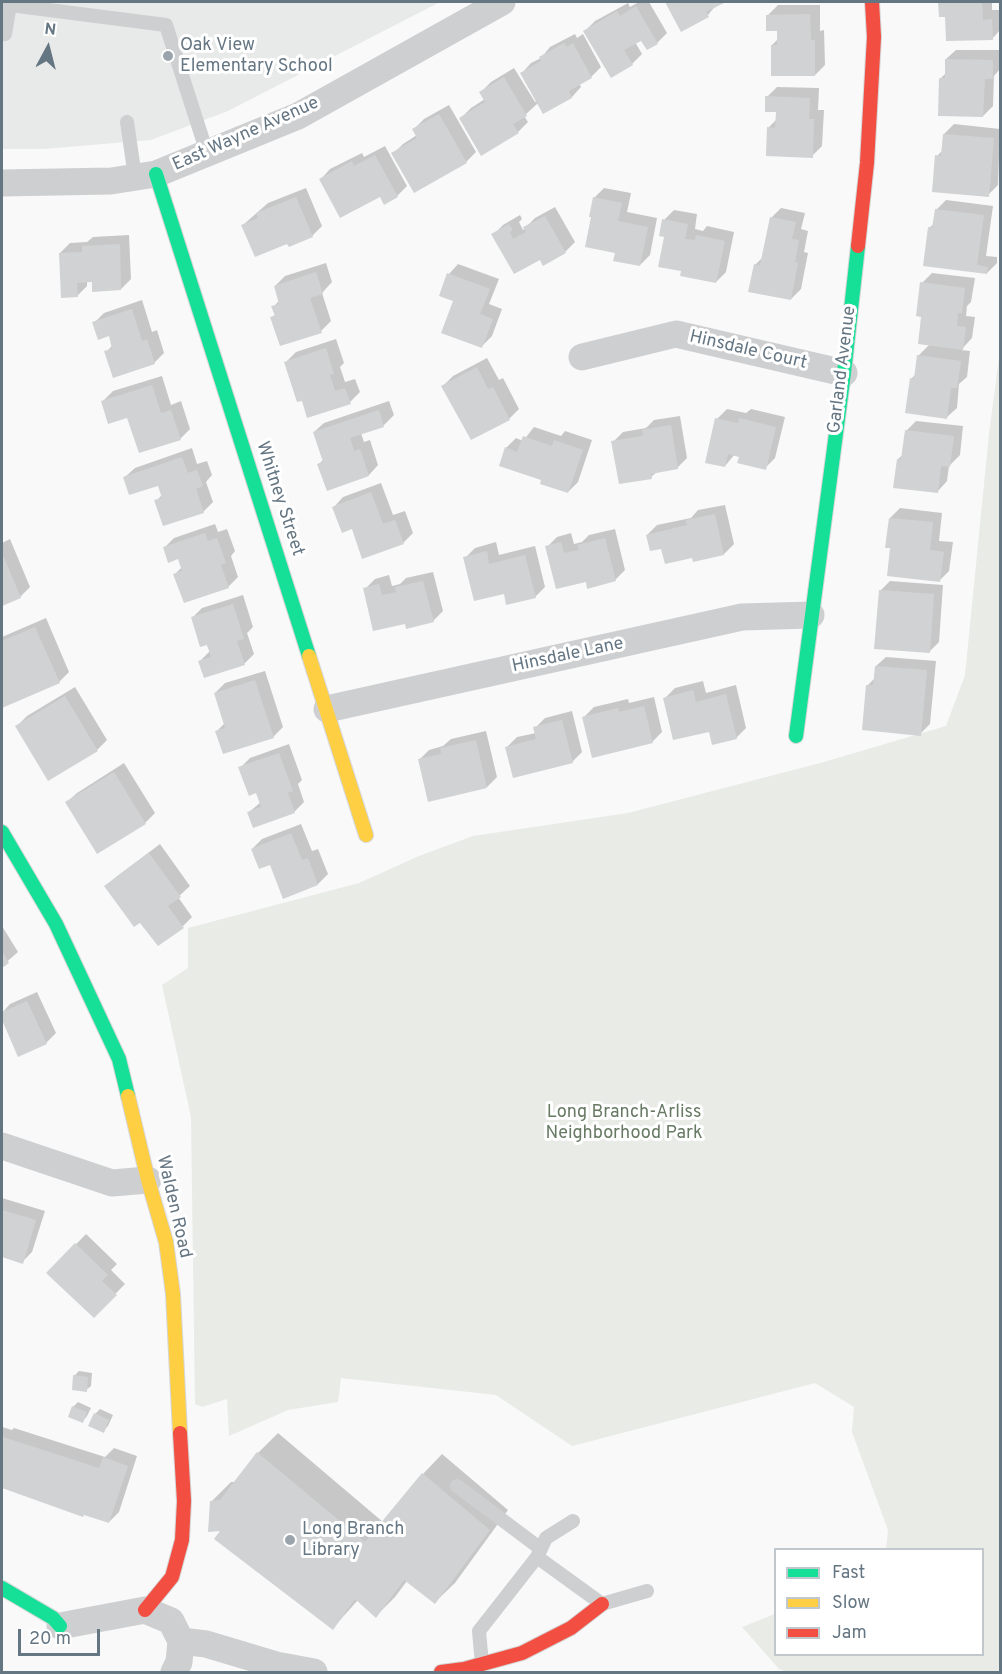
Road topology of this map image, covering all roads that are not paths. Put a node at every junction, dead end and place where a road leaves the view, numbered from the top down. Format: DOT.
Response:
graph roads {
  1 [pos="502,2"];
  2 [pos="872,2"];
  3 [pos="6,4"];
  4 [pos="5,34"];
  5 [pos="127,122"];
  6 [pos="207,153"];
  7 [pos="146,176"];
  8 [pos="2,183"];
  9 [pos="582,357"];
  10 [pos="844,373"];
  11 [pos="811,615"];
  12 [pos="327,709"];
  13 [pos="796,736"];
  14 [pos="2,832"];
  15 [pos="366,835"];
  16 [pos="2,1146"];
  17 [pos="148,1180"];
  18 [pos="457,1486"];
  19 [pos="573,1521"];
  20 [pos="539,1553"];
  21 [pos="2,1588"];
  22 [pos="647,1591"];
  23 [pos="602,1604"];
  24 [pos="146,1610"];
  25 [pos="60,1626"];
  26 [pos="181,1641"];
  27 [pos="513,1656"];
  28 [pos="245,1664"];
  29 [pos="482,1664"];
  30 [pos="174,1672"];
  31 [pos="314,1672"];
  32 [pos="441,1672"];
  33 [pos="519,1672"];
  1 -- 6 [label="street, East Wayne Avenue"];
  2 -- 10 [label="street, Garland Avenue"];
  3 -- 4 [label="lane"];
  3 -- 6 [label="lane"];
  5 -- 7 [label="lane"];
  6 -- 7 [label="street, East Wayne Avenue"];
  7 -- 8 [label="street, East Wayne Avenue"];
  7 -- 12 [label="street, Whitney Street"];
  9 -- 10 [label="street, Hinsdale Court"];
  10 -- 11 [label="street, Garland Avenue"];
  11 -- 12 [label="street, Hinsdale Lane"];
  11 -- 13 [label="street, Garland Avenue"];
  12 -- 15 [label="street, Whitney Street"];
  14 -- 17 [label="street, Walden Road"];
  16 -- 17 [label="street"];
  17 -- 24 [label="street, Walden Road"];
  18 -- 20 [label="lane"];
  19 -- 20 [label="lane"];
  20 -- 23 [label="lane"];
  20 -- 29 [label="lane"];
  21 -- 25 [label="street"];
  22 -- 23 [label="lane"];
  23 -- 27 [label="street"];
  24 -- 25 [label="street"];
  24 -- 26 [label="street"];
  26 -- 28 [label="street"];
  26 -- 30 [label="street"];
  27 -- 29 [label="street"];
  27 -- 33 [label="lane"];
  28 -- 31 [label="street"];
  29 -- 32 [label="street"];
}
